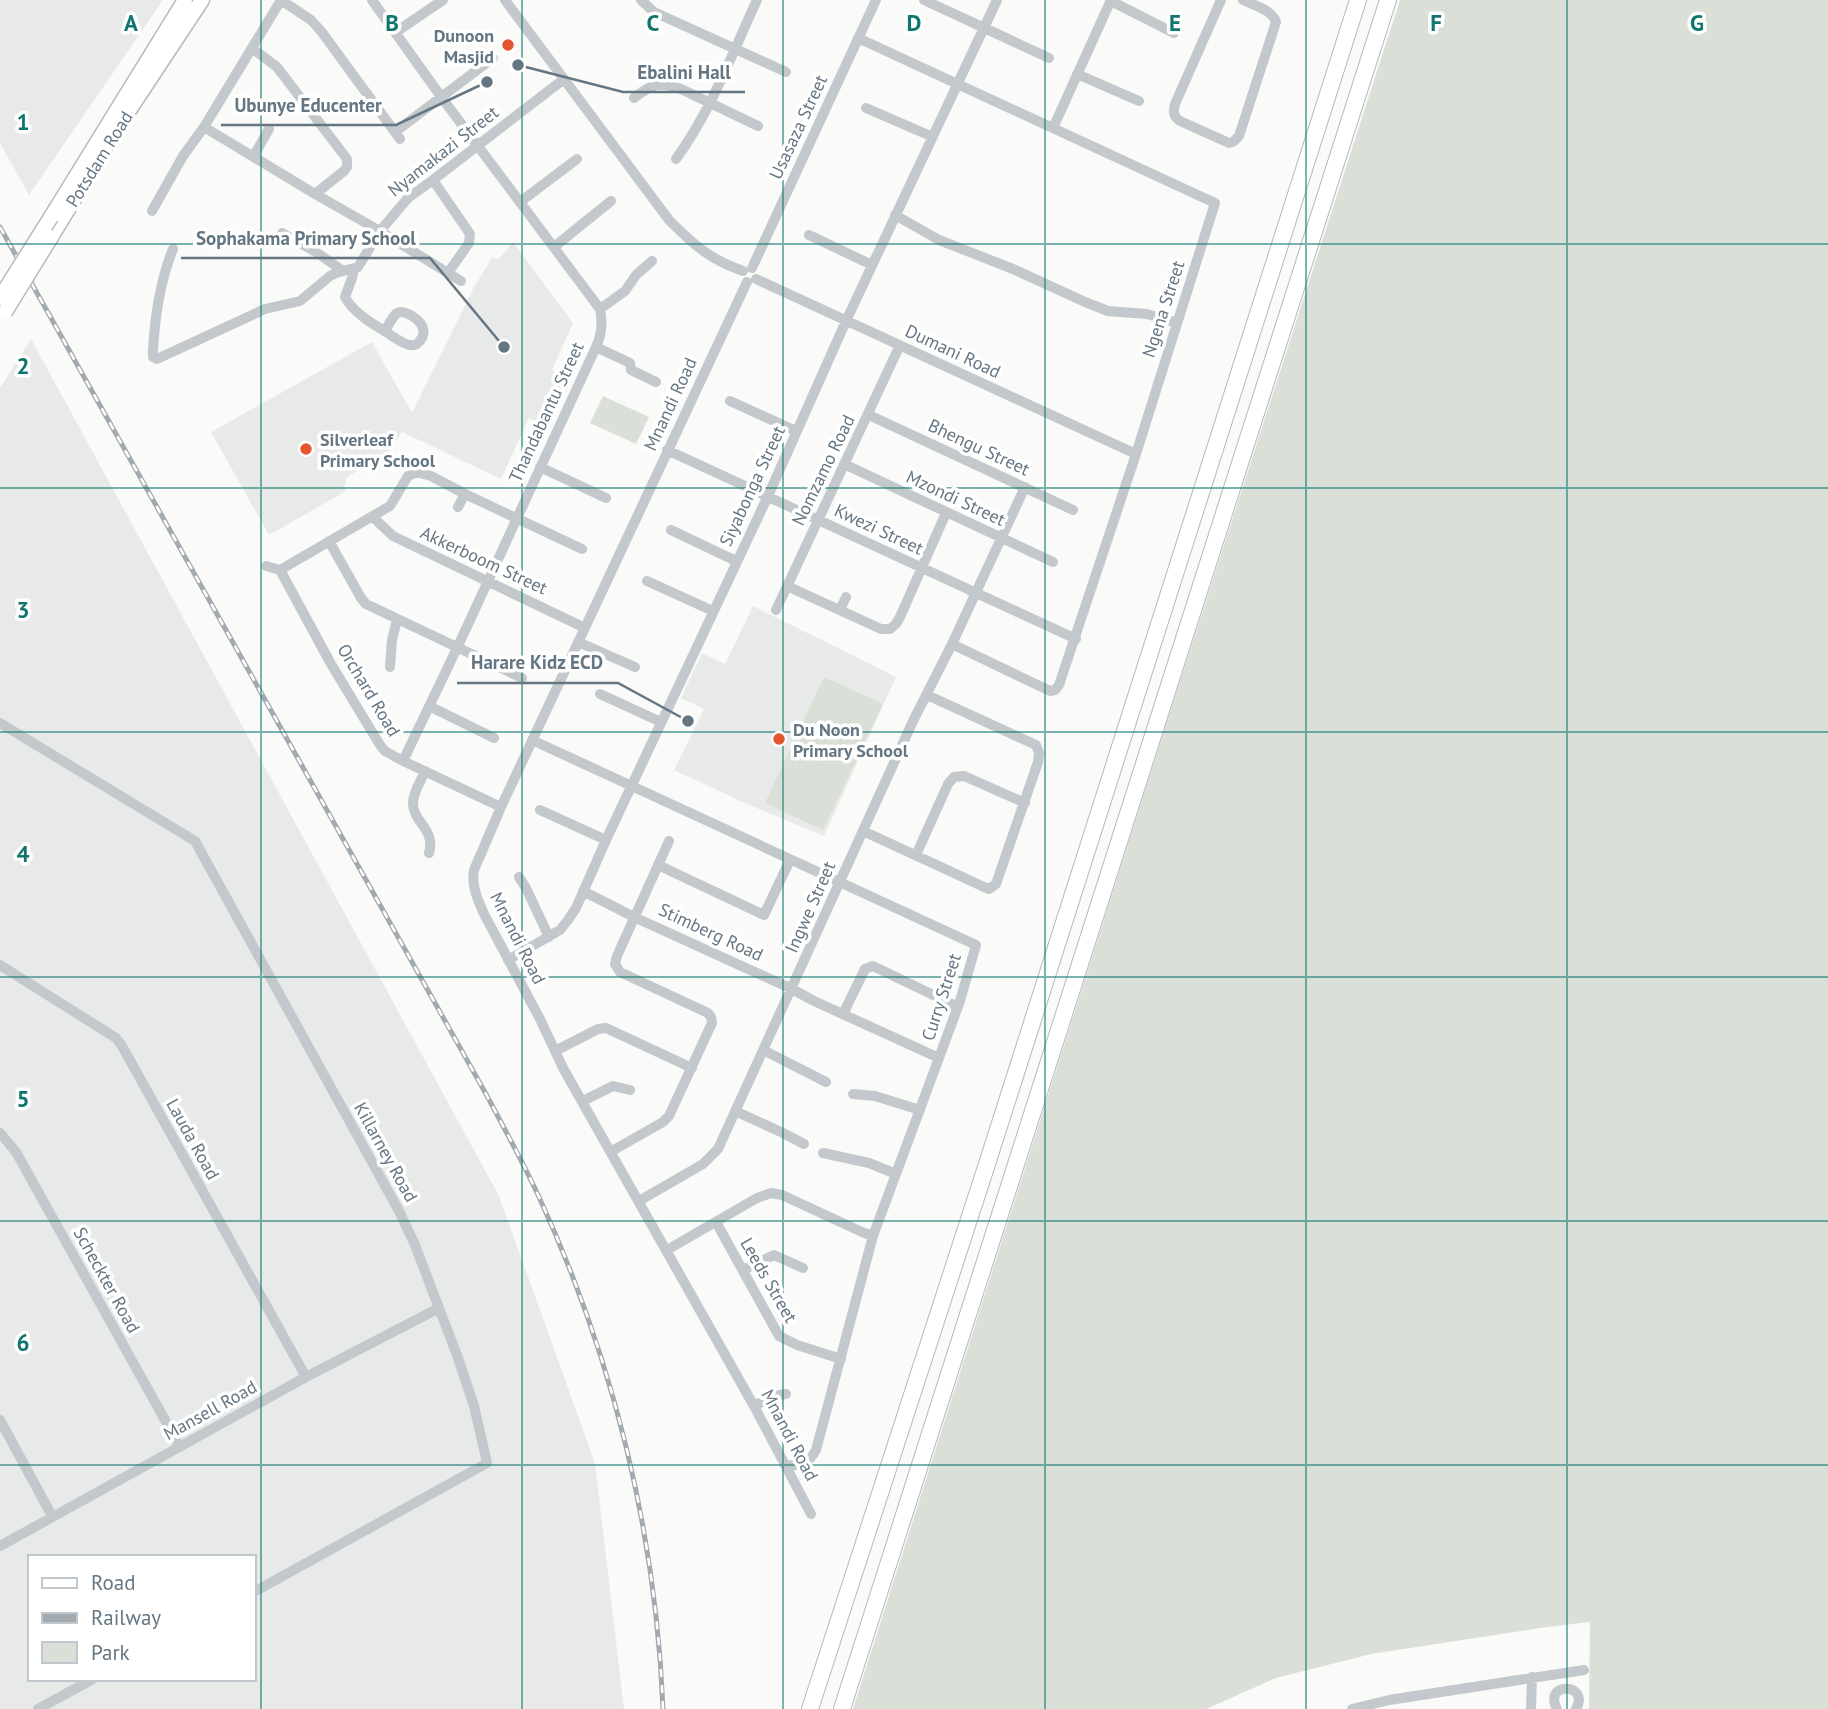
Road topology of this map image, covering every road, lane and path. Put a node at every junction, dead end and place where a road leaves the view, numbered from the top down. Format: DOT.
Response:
graph roads {
  1 [pos="185,0"];
  2 [pos="202,0"];
  3 [pos="281,0"];
  4 [pos="372,0"];
  5 [pos="443,0"];
  6 [pos="505,0"];
  7 [pos="641,0"];
  8 [pos="757,0"];
  9 [pos="876,0"];
  10 [pos="924,0"];
  11 [pos="997,0"];
  12 [pos="1221,0"];
  13 [pos="1243,0"];
  14 [pos="1358,0"];
  15 [pos="1388,0"];
  16 [pos="1111,1"];
  17 [pos="984,28"];
  18 [pos="396,32"];
  19 [pos="1174,33"];
  20 [pos="858,38"];
  21 [pos="253,48"];
  22 [pos="734,50"];
  23 [pos="493,58"];
  24 [pos="1049,58"];
  25 [pos="786,72"];
  26 [pos="1077,74"];
  27 [pos="564,79"];
  28 [pos="958,84"];
  29 [pos="442,98"];
  30 [pos="634,98"];
  31 [pos="1139,101"];
  32 [pos="710,102"];
  33 [pos="866,108"];
  34 [pos="758,126"];
  35 [pos="204,127"];
  36 [pos="1052,128"];
  37 [pos="269,129"];
  38 [pos="933,137"];
  39 [pos="478,145"];
  40 [pos="253,157"];
  41 [pos="577,159"];
  42 [pos="676,159"];
  43 [pos="433,180"];
  44 [pos="315,194"];
  45 [pos="611,201"];
  46 [pos="520,202"];
  47 [pos="152,211"];
  48 [pos="895,215"];
  49 [pos="380,230"];
  50 [pos="282,233"];
  51 [pos="809,236"];
  52 [pos="554,247"];
  53 [pos="173,248"];
  54 [pos="652,261"];
  55 [pos="872,265"];
  56 [pos="352,268"];
  57 [pos="448,273"];
  58 [pos="749,275"];
  59 [pos="461,281"];
  60 [pos="1,307"];
  61 [pos="600,309"];
  62 [pos="846,321"];
  63 [pos="1177,323"];
  64 [pos="385,331"];
  65 [pos="900,345"];
  66 [pos="596,347"];
  67 [pos="656,382"];
  68 [pos="730,401"];
  69 [pos="869,415"];
  70 [pos="796,431"];
  71 [pos="667,450"];
  72 [pos="1136,454"];
  73 [pos="844,464"];
  74 [pos="540,467"];
  75 [pos="1025,487"];
  76 [pos="465,494"];
  77 [pos="768,496"];
  78 [pos="606,498"];
  79 [pos="458,507"];
  80 [pos="1073,510"];
  81 [pos="946,513"];
  82 [pos="373,517"];
  83 [pos="517,518"];
  84 [pos="818,520"];
  85 [pos="671,530"];
  86 [pos="1001,539"];
  87 [pos="329,541"];
  88 [pos="582,549"];
  89 [pos="736,561"];
  90 [pos="1053,562"];
  91 [pos="267,566"];
  92 [pos="922,568"];
  93 [pos="280,570"];
  94 [pos="647,581"];
  95 [pos="488,582"];
  96 [pos="788,586"];
  97 [pos="975,593"];
  98 [pos="846,597"];
  99 [pos="776,610"];
  100 [pos="840,610"];
  101 [pos="713,611"];
  102 [pos="397,620"];
  103 [pos="585,628"];
  104 [pos="890,629"];
  105 [pos="1076,639"];
  106 [pos="578,642"];
  107 [pos="894,642"];
  108 [pos="952,644"];
  109 [pos="458,646"];
  110 [pos="390,667"];
  111 [pos="635,667"];
  112 [pos="522,678"];
  113 [pos="600,694"];
  114 [pos="927,695"];
  115 [pos="429,706"];
  116 [pos="661,722"];
  117 [pos="0,723"];
  118 [pos="494,738"];
  119 [pos="533,740"];
  120 [pos="403,761"];
  121 [pos="425,771"];
  122 [pos="631,786"];
  123 [pos="1025,803"];
  124 [pos="501,807"];
  125 [pos="540,810"];
  126 [pos="863,831"];
  127 [pos="606,840"];
  128 [pos="669,841"];
  129 [pos="429,853"];
  130 [pos="916,855"];
  131 [pos="790,860"];
  132 [pos="658,865"];
  133 [pos="519,877"];
  134 [pos="840,883"];
  135 [pos="583,891"];
  136 [pos="764,915"];
  137 [pos="635,917"];
  138 [pos="767,928"];
  139 [pos="549,937"];
  140 [pos="508,960"];
  141 [pos="0,965"];
  142 [pos="792,989"];
  143 [pos="958,1007"];
  144 [pos="843,1014"];
  145 [pos="763,1050"];
  146 [pos="555,1051"];
  147 [pos="939,1058"];
  148 [pos="692,1068"];
  149 [pos="825,1082"];
  150 [pos="629,1090"];
  151 [pos="853,1094"];
  152 [pos="583,1101"];
  153 [pos="919,1110"];
  154 [pos="734,1111"];
  155 [pos="0,1133"];
  156 [pos="804,1144"];
  157 [pos="612,1151"];
  158 [pos="823,1153"];
  159 [pos="896,1174"];
  160 [pos="639,1200"];
  161 [pos="716,1222"];
  162 [pos="873,1236"];
  163 [pos="667,1250"];
  164 [pos="803,1268"];
  165 [pos="743,1270"];
  166 [pos="439,1308"];
  167 [pos="841,1359"];
  168 [pos="306,1377"];
  169 [pos="786,1394"];
  170 [pos="754,1406"];
  171 [pos="0,1420"];
  172 [pos="180,1447"];
  173 [pos="786,1465"];
  174 [pos="811,1514"];
  175 [pos="52,1516"];
  176 [pos="0,1546"];
  177 [pos="256,1591"];
  178 [pos="1584,1670"];
  179 [pos="1532,1677"];
  180 [pos="89,1681"];
  181 [pos="1380,1706"];
  182 [pos="1556,1708"];
  183 [pos="38,1709"];
  184 [pos="810,1709"];
  185 [pos="842,1709"];
  186 [pos="1352,1709"];
  187 [pos="1533,1709"];
  188 [pos="1577,1709"];
  1 -- 60 [label="main road, Potsdam Road, bridge"];
  2 -- 60 [label="main road, Potsdam Road, bridge"];
  3 -- 21 [label="street"];
  3 -- 29 [label="street"];
  4 -- 18 [label="street"];
  5 -- 18 [label="street"];
  6 -- 27 [label="street, Dumani Road"];
  7 -- 22 [label="street"];
  8 -- 22 [label="street"];
  9 -- 20 [label="street, Usasaza Street"];
  10 -- 17 [label="street"];
  11 -- 17 [label="street, Siyabonga Street"];
  12 -- 13 [label="street"];
  14 -- 184 [label="highway"];
  15 -- 185 [label="highway"];
  16 -- 19 [label="street"];
  16 -- 26 [label="street"];
  17 -- 24 [label="street"];
  17 -- 28 [label="street, Siyabonga Street"];
  18 -- 29 [label="street"];
  20 -- 28 [label="street, Ngena Street"];
  20 -- 58 [label="street, Usasaza Street"];
  21 -- 35 [label="street"];
  21 -- 44 [label="street"];
  22 -- 25 [label="street"];
  22 -- 32 [label="street"];
  23 -- 29 [label="street"];
  26 -- 31 [label="street"];
  26 -- 36 [label="street"];
  27 -- 39 [label="street, Nyamakazi Street"];
  27 -- 58 [label="street, Dumani Road"];
  28 -- 36 [label="street, Ngena Street"];
  28 -- 38 [label="street, Siyabonga Street"];
  29 -- 39 [label="street"];
  30 -- 32 [label="street"];
  32 -- 34 [label="street"];
  32 -- 42 [label="street"];
  33 -- 38 [label="street"];
  35 -- 40 [label="street"];
  35 -- 47 [label="street"];
  36 -- 63 [label="street, Ngena Street"];
  37 -- 40 [label="street"];
  38 -- 48 [label="street, Siyabonga Street"];
  39 -- 43 [label="street, Nyamakazi Street"];
  39 -- 46 [label="street"];
  40 -- 44 [label="street"];
  41 -- 46 [label="street"];
  43 -- 49 [label="street, Nyamakazi Street"];
  43 -- 57 [label="street"];
  44 -- 49 [label="street"];
  45 -- 52 [label="street"];
  46 -- 52 [label="street"];
  48 -- 55 [label="street, Siyabonga Street"];
  48 -- 63 [label="street"];
  49 -- 56 [label="street, Nyamakazi Street"];
  49 -- 57 [label="street"];
  50 -- 56 [label="street"];
  51 -- 55 [label="street"];
  52 -- 61 [label="street"];
  53 -- 56 [label="street"];
  54 -- 61 [label="street"];
  55 -- 62 [label="street, Siyabonga Street"];
  56 -- 64 [label="street"];
  57 -- 59 [label="street"];
  58 -- 62 [label="street, Dumani Road"];
  58 -- 71 [label="street, Mnandi Road"];
  61 -- 66 [label="street, Thandabantu Street"];
  62 -- 65 [label="street, Dumani Road"];
  62 -- 70 [label="street, Siyabonga Street"];
  63 -- 72 [label="street, Ngena Street"];
  65 -- 69 [label="street, Nomzamo Road"];
  65 -- 72 [label="street, Dumani Road"];
  66 -- 67 [label="street"];
  66 -- 74 [label="street, Thandabantu Street"];
  68 -- 70 [label="street"];
  69 -- 73 [label="street, Nomzamo Road"];
  69 -- 75 [label="street, Bhengu Street"];
  70 -- 77 [label="street, Siyabonga Street"];
  71 -- 77 [label="street, Kwezi Street"];
  71 -- 103 [label="street, Mnandi Road"];
  72 -- 105 [label="street, Ngena Street"];
  73 -- 81 [label="street, Mzondi Street"];
  73 -- 84 [label="street, Nomzamo Road"];
  74 -- 78 [label="street"];
  74 -- 83 [label="street, Thandabantu Street"];
  75 -- 80 [label="street, Bhengu Street"];
  75 -- 86 [label="street, Ingwe Street"];
  76 -- 79 [label="street"];
  76 -- 82 [label="street"];
  76 -- 83 [label="street"];
  77 -- 84 [label="street, Kwezi Street"];
  77 -- 89 [label="street, Siyabonga Street"];
  81 -- 86 [label="street, Mzondi Street"];
  81 -- 92 [label="street"];
  82 -- 87 [label="street"];
  82 -- 95 [label="street, Akkerboom Street"];
  83 -- 88 [label="street"];
  83 -- 95 [label="street, Thandabantu Street"];
  84 -- 92 [label="street, Kwezi Street"];
  84 -- 96 [label="street, Nomzamo Road"];
  85 -- 89 [label="street"];
  86 -- 90 [label="street, Mzondi Street"];
  86 -- 97 [label="street, Ingwe Street"];
  87 -- 93 [label="street"];
  87 -- 102 [label="street"];
  89 -- 101 [label="street, Siyabonga Street"];
  91 -- 93 [label="street"];
  92 -- 97 [label="street, Kwezi Street"];
  92 -- 104 [label="street"];
  93 -- 120 [label="street, Orchard Road"];
  94 -- 101 [label="street"];
  95 -- 103 [label="street, Akkerboom Street"];
  95 -- 109 [label="street, Thandabantu Street"];
  96 -- 99 [label="street, Nomzamo Road"];
  96 -- 100 [label="street"];
  97 -- 105 [label="street, Kwezi Street"];
  97 -- 108 [label="street, Ingwe Street"];
  98 -- 100 [label="street"];
  100 -- 104 [label="street"];
  101 -- 116 [label="street, Siyabonga Street"];
  102 -- 109 [label="street"];
  102 -- 110 [label="street"];
  103 -- 106 [label="street, Mnandi Road"];
  104 -- 107 [label="street"];
  105 -- 108 [label="street, Ngena Street"];
  106 -- 111 [label="street"];
  106 -- 119 [label="street, Mnandi Road"];
  108 -- 114 [label="street, Ingwe Street"];
  109 -- 112 [label="street"];
  109 -- 115 [label="street, Thandabantu Street"];
  113 -- 116 [label="street"];
  114 -- 123 [label="street"];
  114 -- 126 [label="street, Ingwe Street"];
  115 -- 118 [label="street"];
  115 -- 120 [label="street, Thandabantu Street"];
  116 -- 122 [label="street, Siyabonga Street"];
  117 -- 166 [label="street, Killarney Road"];
  119 -- 122 [label="street, Curry Street"];
  119 -- 124 [label="street, Mnandi Road"];
  120 -- 121 [label="street, Orchard Road"];
  121 -- 124 [label="street, Orchard Road"];
  121 -- 129 [label="street"];
  122 -- 127 [label="street, Siyabonga Street"];
  122 -- 131 [label="street, Curry Street"];
  123 -- 130 [label="street"];
  123 -- 130 [label="street"];
  124 -- 140 [label="street, Mnandi Road"];
  125 -- 127 [label="street"];
  126 -- 130 [label="street"];
  126 -- 134 [label="street, Ingwe Street"];
  127 -- 135 [label="street, Siyabonga Street"];
  128 -- 132 [label="street"];
  131 -- 134 [label="street, Curry Street"];
  131 -- 136 [label="street"];
  132 -- 136 [label="street"];
  132 -- 137 [label="street"];
  133 -- 139 [label="street"];
  134 -- 142 [label="street, Ingwe Street"];
  134 -- 143 [label="street, Curry Street"];
  135 -- 137 [label="street, Stimberg Road"];
  135 -- 139 [label="street, Siyabonga Street"];
  136 -- 138 [label="street"];
  137 -- 142 [label="street, Stimberg Road"];
  137 -- 148 [label="street"];
  139 -- 140 [label="street, Siyabonga Street"];
  140 -- 146 [label="street, Mnandi Road"];
  141 -- 168 [label="street, Lauda Road"];
  142 -- 144 [label="street, Stimberg Road"];
  142 -- 145 [label="street, Ingwe Street"];
  143 -- 144 [label="street"];
  143 -- 147 [label="street, Curry Street"];
  144 -- 147 [label="street, Stimberg Road"];
  145 -- 149 [label="street"];
  145 -- 154 [label="street, Ingwe Street"];
  146 -- 148 [label="street"];
  146 -- 152 [label="street, Mnandi Road"];
  147 -- 153 [label="street, Curry Street"];
  148 -- 157 [label="street"];
  150 -- 152 [label="street"];
  151 -- 153 [label="street"];
  152 -- 157 [label="street, Mnandi Road"];
  153 -- 159 [label="street, Curry Street"];
  154 -- 156 [label="street"];
  154 -- 160 [label="street, Ingwe Street"];
  155 -- 172 [label="street, Scheckter Road"];
  157 -- 160 [label="street, Mnandi Road"];
  158 -- 159 [label="street"];
  159 -- 162 [label="street, Curry Street"];
  160 -- 163 [label="street, Mnandi Road"];
  161 -- 162 [label="street"];
  161 -- 163 [label="street"];
  161 -- 165 [label="street, Leeds Street"];
  162 -- 167 [label="street, Curry Street"];
  163 -- 170 [label="street, Mnandi Road"];
  164 -- 165 [label="street"];
  165 -- 167 [label="street, Leeds Street"];
  166 -- 168 [label="street, Mansell Road"];
  166 -- 177 [label="street, Killarney Road"];
  167 -- 173 [label="street, Curry Street"];
  168 -- 172 [label="street, Mansell Road"];
  169 -- 170 [label="street"];
  170 -- 173 [label="street, Mnandi Road"];
  171 -- 175 [label="street"];
  172 -- 175 [label="street, Mansell Road"];
  173 -- 174 [label="street, Mnandi Road"];
  175 -- 176 [label="street, Mansell Road"];
  178 -- 179 [label="street"];
  179 -- 181 [label="street"];
  179 -- 187 [label="street"];
  180 -- 183 [label="street"];
  181 -- 186 [label="street"];
  182 -- 187 [label="street"];
  182 -- 188 [label="street"];
}
